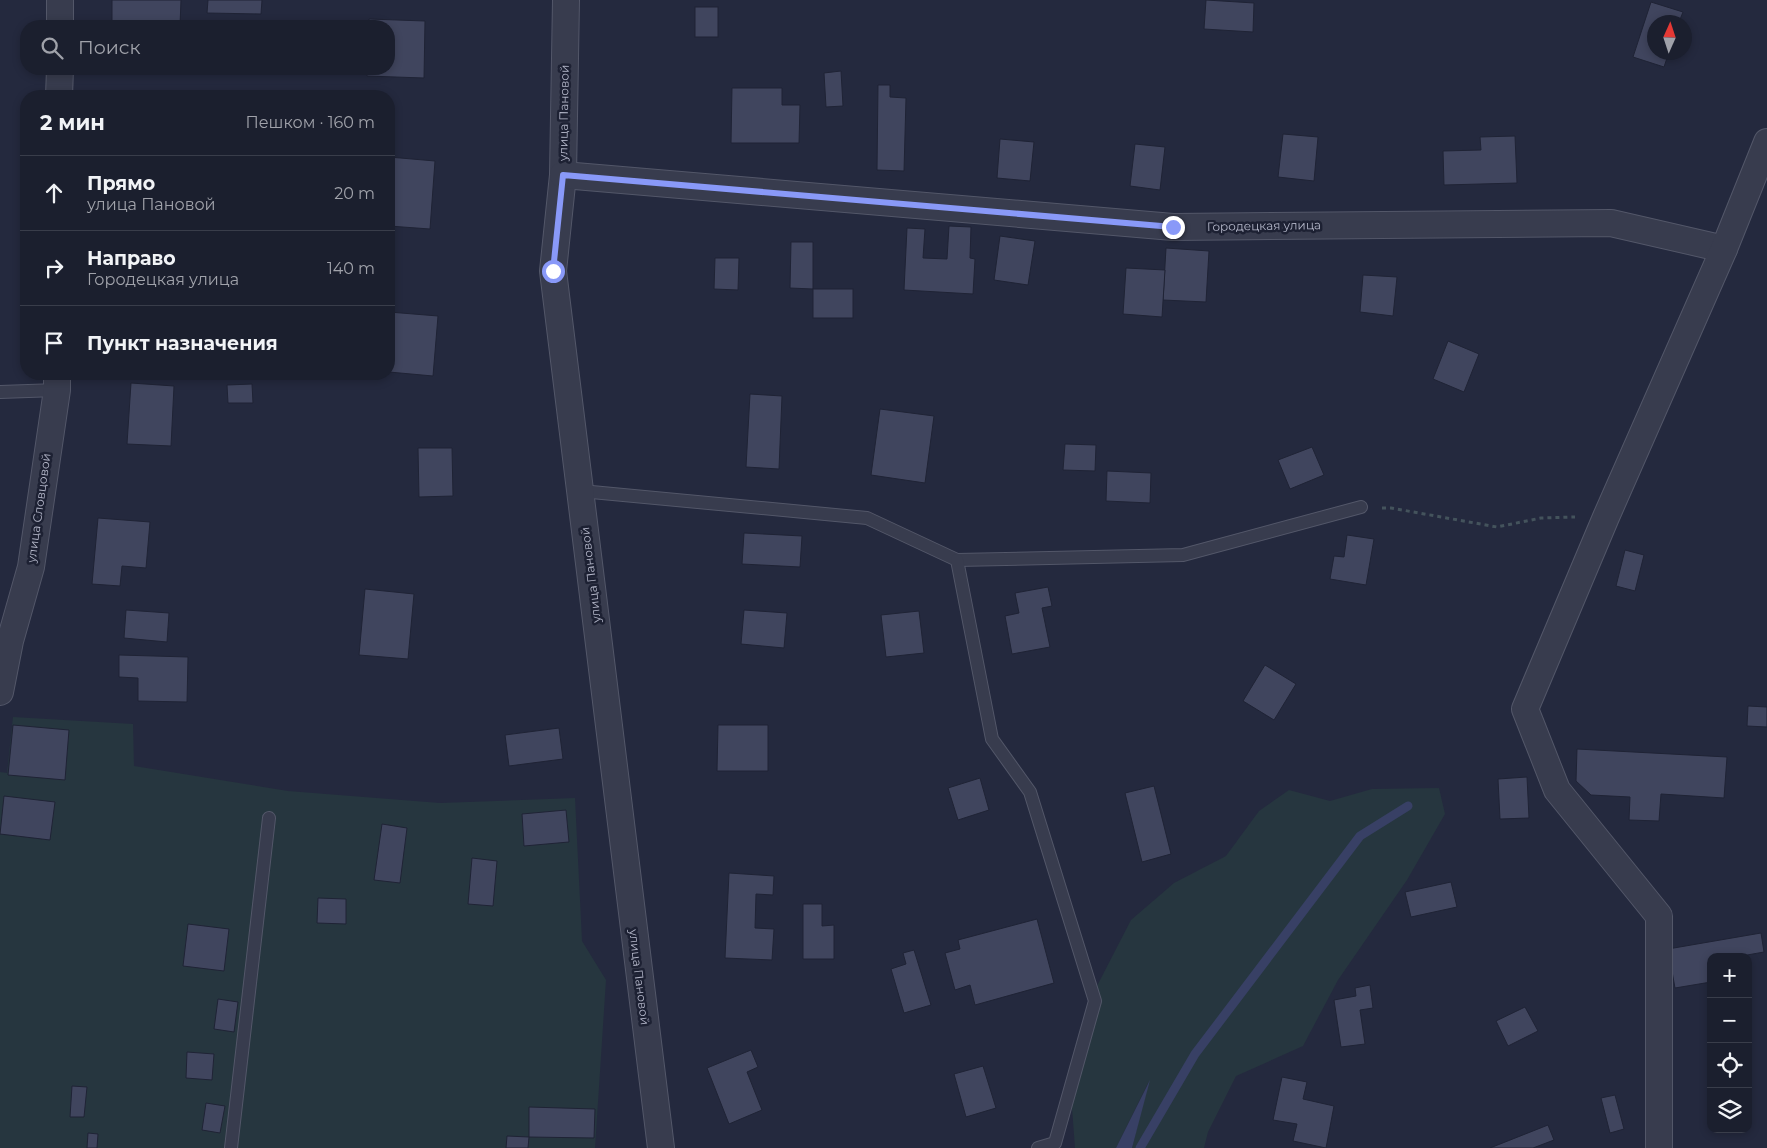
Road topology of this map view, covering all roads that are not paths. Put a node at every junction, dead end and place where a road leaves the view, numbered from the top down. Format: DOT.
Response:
graph roads {
  1 [pos="60,0"];
  2 [pos="566,0"];
  3 [pos="60,20"];
  4 [pos="60,75"];
  5 [pos="59,90"];
  6 [pos="1767,142"];
  7 [pos="563,175"];
  8 [pos="1724,248"];
  9 [pos="57,382"];
  10 [pos="0,392"];
  11 [pos="581,491"];
  12 [pos="1361,507"];
  13 [pos="956,560"];
  14 [pos="5,641"];
  15 [pos="0,692"];
  16 [pos="269,818"];
  17 [pos="230,1148"];
  18 [pos="660,1148"];
  19 [pos="1038,1148"];
  20 [pos="1659,1148"];
  1 -- 3 [label="street"];
  2 -- 7 [label="street, улица Пановой"];
  4 -- 5 [label="street"];
  6 -- 8 [label="street"];
  7 -- 8 [label="street, Городецкая улица"];
  7 -- 11 [label="street, улица Пановой"];
  8 -- 20 [label="street"];
  9 -- 10 [label="lane"];
  9 -- 14 [label="street, улица Словцовой"];
  11 -- 13 [label="lane"];
  11 -- 18 [label="street, улица Пановой"];
  12 -- 13 [label="lane"];
  13 -- 19 [label="lane"];
  14 -- 15 [label="street, улица Словцовой"];
  16 -- 17 [label="lane"];
}
